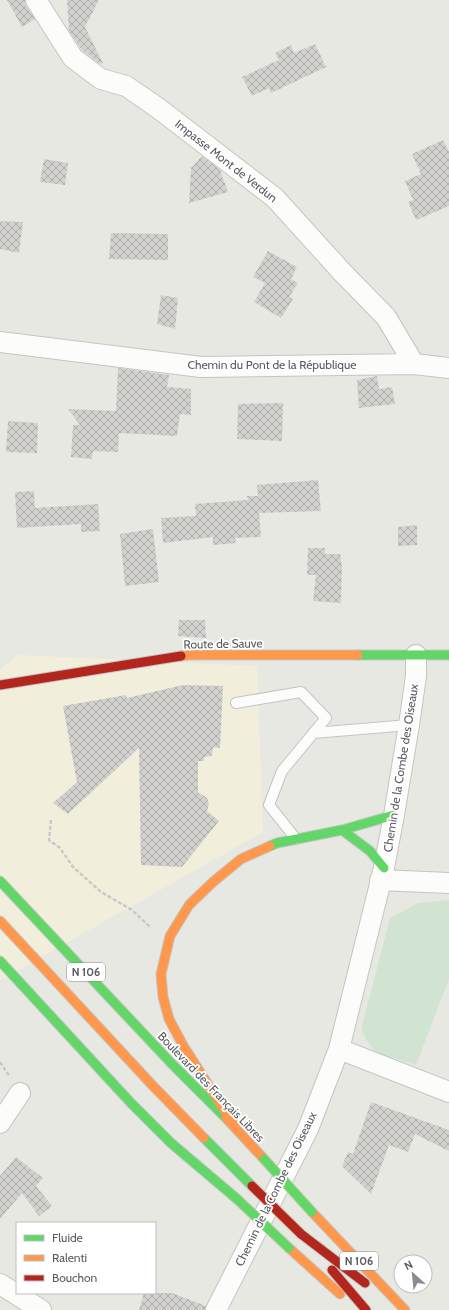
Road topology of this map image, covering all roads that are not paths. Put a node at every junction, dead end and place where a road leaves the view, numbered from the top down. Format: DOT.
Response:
graph roads {
  1 [pos="36,0"];
  2 [pos="0,342"];
  3 [pos="414,364"];
  4 [pos="449,368"];
  5 [pos="416,655"];
  6 [pos="449,655"];
  7 [pos="0,685"];
  8 [pos="236,703"];
  9 [pos="409,725"];
  10 [pos="313,733"];
  11 [pos="394,814"];
  12 [pos="342,830"];
  13 [pos="296,839"];
  14 [pos="382,874"];
  15 [pos="0,881"];
  16 [pos="449,883"];
  17 [pos="0,921"];
  18 [pos="0,961"];
  19 [pos="339,1049"];
  20 [pos="449,1092"];
  21 [pos="20,1093"];
  22 [pos="0,1123"];
  23 [pos="235,1127"];
  24 [pos="301,1234"];
  25 [pos="0,1284"];
  26 [pos="41,1310"];
  27 [pos="216,1310"];
  28 [pos="356,1310"];
  29 [pos="366,1310"];
  30 [pos="399,1310"];
  31 [pos="405,1310"];
  1 -- 3 [label="street, Impasse Mont de Verdun"];
  2 -- 3 [label="street, Chemin du Pont de la République"];
  3 -- 4 [label="street, Chemin du Pont de la République"];
  5 -- 6 [label="main road, Route de Sauve"];
  5 -- 7 [label="main road, Route de Sauve"];
  5 -- 9 [label="street, Chemin de la Combe des Oiseaux"];
  8 -- 10 [label="lane"];
  9 -- 10 [label="lane"];
  9 -- 11 [label="street, Chemin de la Combe des Oiseaux"];
  10 -- 13 [label="lane"];
  11 -- 12 [label="main road"];
  11 -- 14 [label="street, Chemin de la Combe des Oiseaux"];
  12 -- 13 [label="main road"];
  12 -- 14 [label="main road"];
  13 -- 23 [label="main road"];
  14 -- 16 [label="street"];
  14 -- 19 [label="street, Chemin de la Combe des Oiseaux"];
  15 -- 23 [label="main road, Boulevard des Français Libres / N 106"];
  17 -- 24 [label="main road, N 106, bridge"];
  18 -- 28 [label="main road, bridge"];
  19 -- 20 [label="street"];
  19 -- 27 [label="street, Chemin de la Combe des Oiseaux"];
  21 -- 22 [label="street"];
  23 -- 31 [label="main road, Boulevard des Français Libres / N 106, bridge"];
  24 -- 29 [label="main road, N 106"];
  24 -- 30 [label="main road, N 106"];
  25 -- 26 [label="street"];
}
